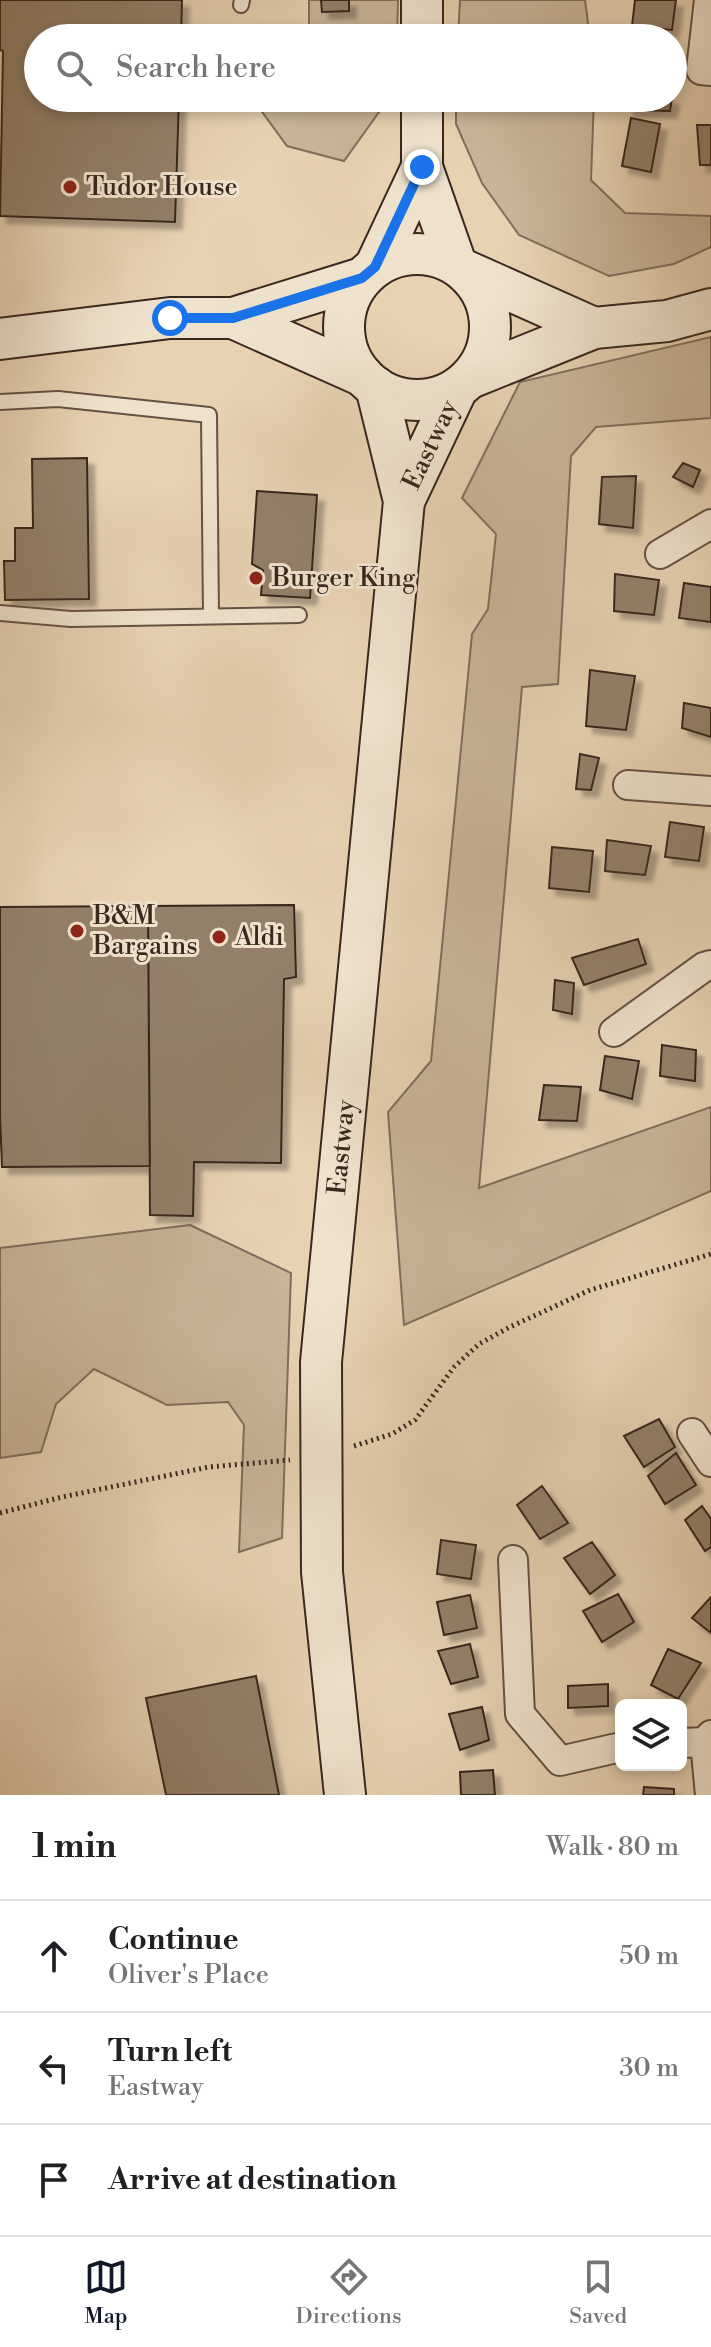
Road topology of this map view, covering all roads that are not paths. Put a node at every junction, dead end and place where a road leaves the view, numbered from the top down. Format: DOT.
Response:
graph roads {
  1 [pos="422,0"];
  2 [pos="709,0"];
  3 [pos="422,24"];
  4 [pos="711,71"];
  5 [pos="422,112"];
  6 [pos="422,167"];
  7 [pos="460,267"];
  8 [pos="368,272"];
  9 [pos="711,309"];
  10 [pos="233,318"];
  11 [pos="594,328"];
  12 [pos="0,339"];
  13 [pos="369,382"];
  14 [pos="463,384"];
  15 [pos="0,402"];
  16 [pos="404,501"];
  17 [pos="711,524"];
  18 [pos="660,554"];
  19 [pos="0,613"];
  20 [pos="211,615"];
  21 [pos="299,615"];
  22 [pos="628,785"];
  23 [pos="711,791"];
  24 [pos="711,965"];
  25 [pos="614,1032"];
  26 [pos="692,1433"];
  27 [pos="711,1462"];
  28 [pos="513,1560"];
  29 [pos="699,1740"];
  30 [pos="615,1748"];
  31 [pos="345,1795"];
  32 [pos="710,1795"];
  1 -- 3 [label="main road"];
  2 -- 4 [label="street"];
  5 -- 6 [label="main road"];
  6 -- 7 [label="main road"];
  6 -- 8 [label="main road"];
  7 -- 8 [label="main road"];
  7 -- 11 [label="main road"];
  7 -- 14 [label="main road"];
  8 -- 10 [label="main road"];
  8 -- 13 [label="main road"];
  9 -- 11 [label="main road"];
  10 -- 12 [label="main road"];
  10 -- 13 [label="main road"];
  11 -- 14 [label="main road"];
  13 -- 14 [label="main road"];
  13 -- 16 [label="main road, Eastway"];
  14 -- 16 [label="main road, Eastway"];
  15 -- 20 [label="lane"];
  16 -- 31 [label="main road, Eastway"];
  17 -- 18 [label="street"];
  19 -- 20 [label="lane"];
  20 -- 21 [label="lane"];
  22 -- 23 [label="street"];
  24 -- 25 [label="street"];
  26 -- 27 [label="street"];
  28 -- 30 [label="street"];
  29 -- 32 [label="street"];
}
